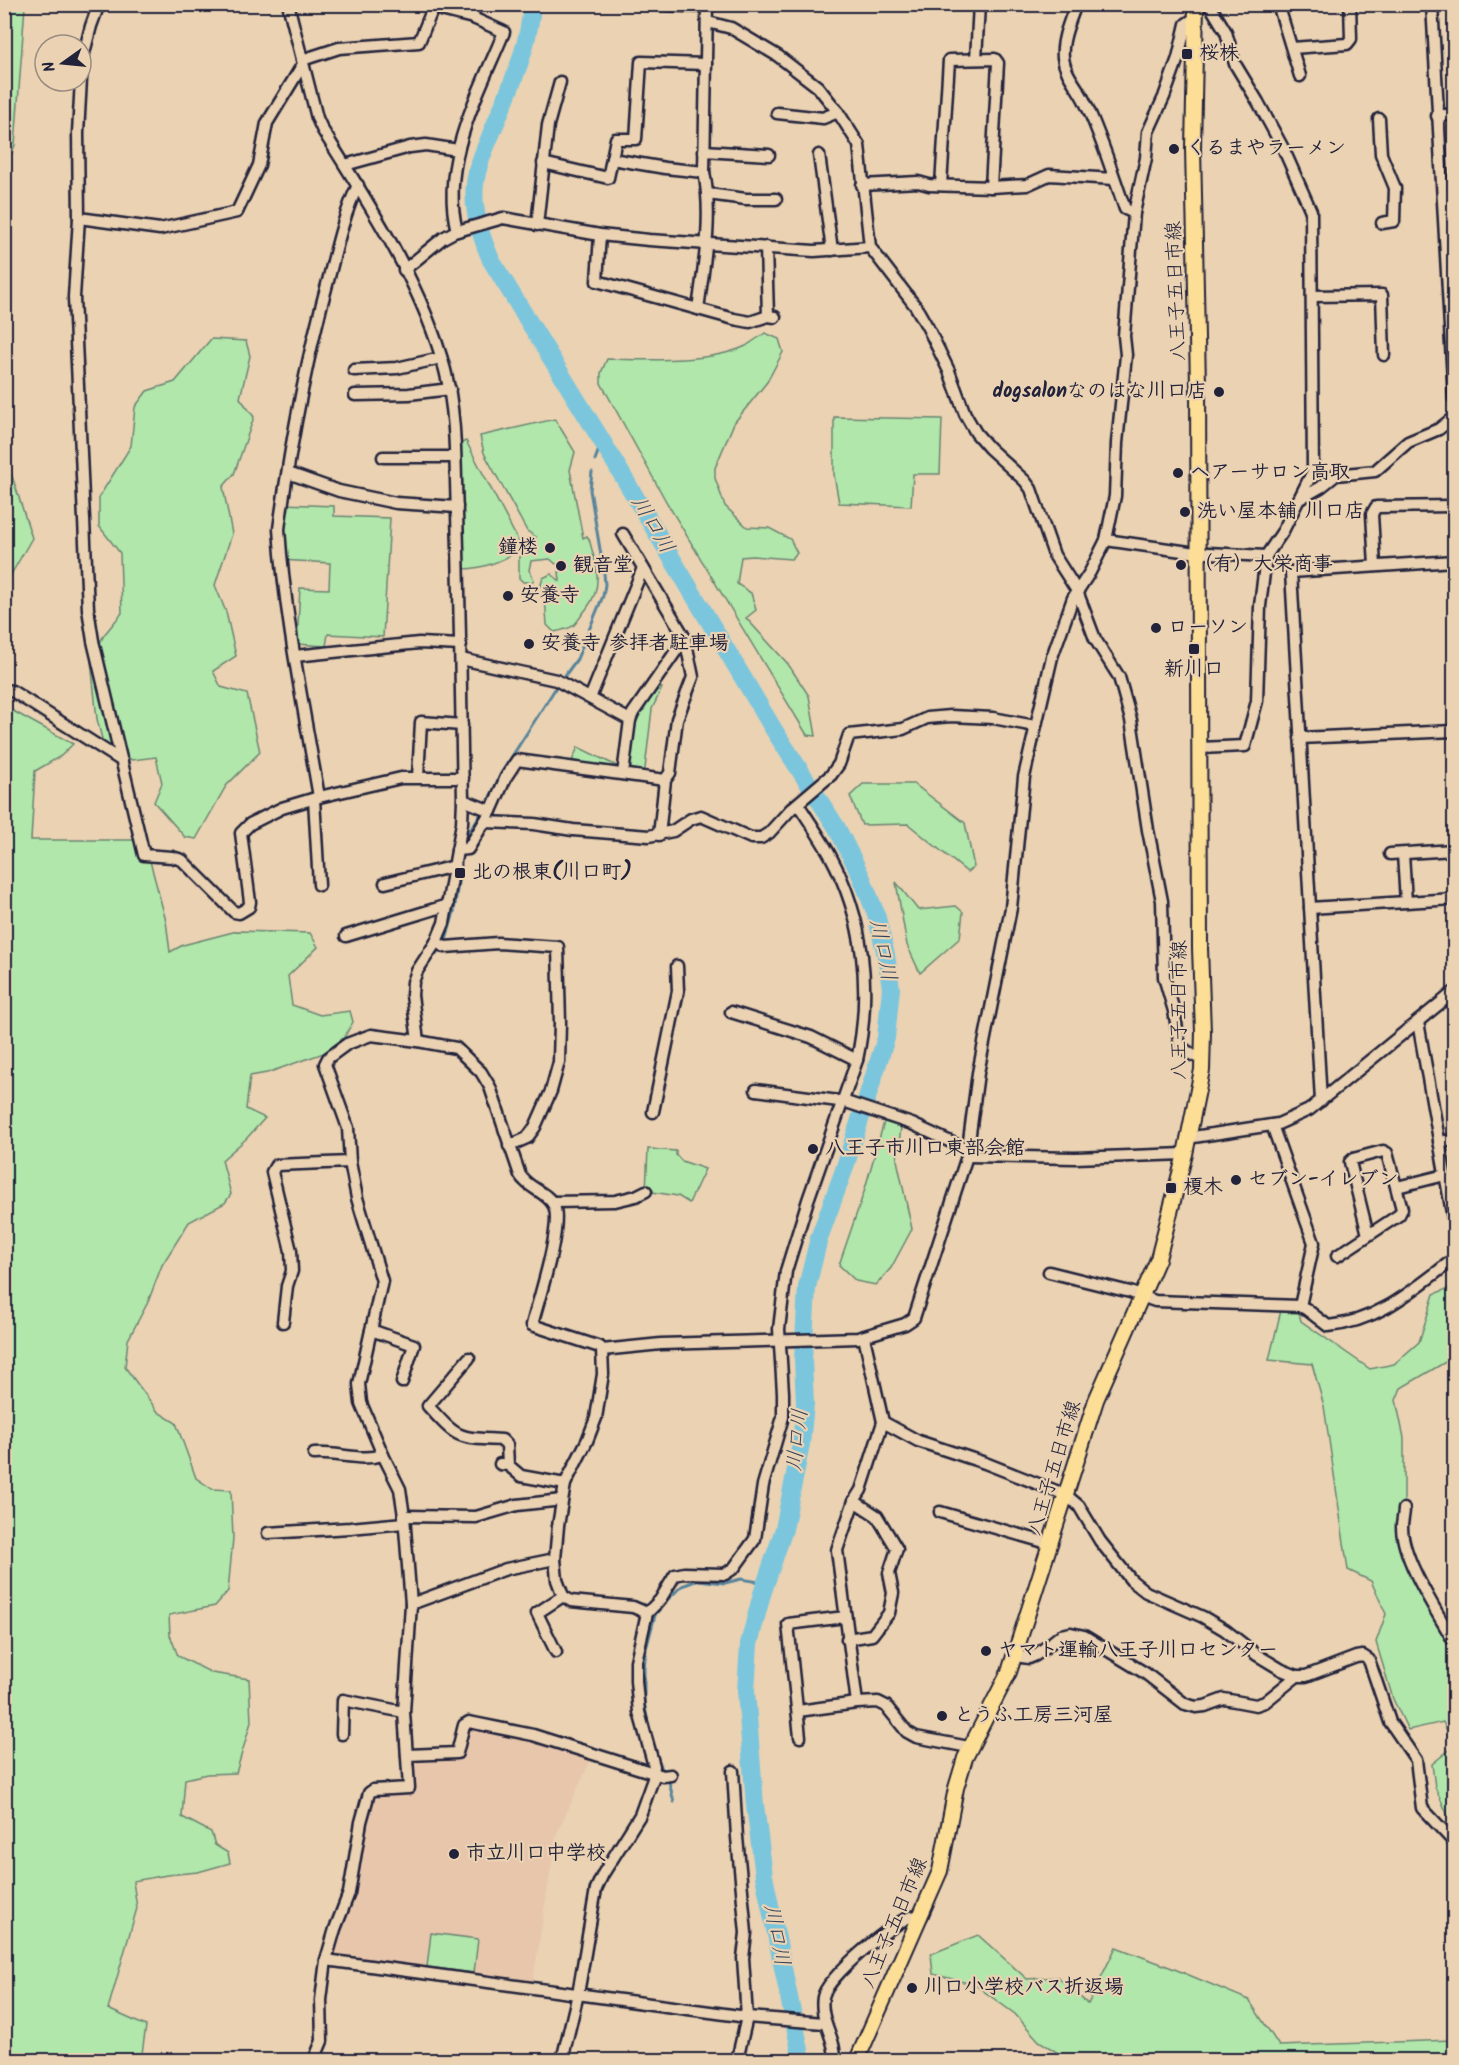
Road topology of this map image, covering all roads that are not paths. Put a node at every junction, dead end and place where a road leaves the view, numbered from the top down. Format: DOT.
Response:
graph roads {
  1 [pos="99,4"];
  2 [pos="288,4"];
  3 [pos="474,4"];
  4 [pos="646,4"];
  5 [pos="979,4"];
  6 [pos="1076,4"];
  7 [pos="1209,4"];
  8 [pos="1278,4"];
  9 [pos="1350,4"];
  10 [pos="1432,4"];
  11 [pos="433,6"];
  12 [pos="707,6"];
  13 [pos="1196,11"];
  14 [pos="473,18"];
  15 [pos="708,22"];
  16 [pos="1292,48"];
  17 [pos="976,59"];
  18 [pos="302,62"];
  19 [pos="706,64"];
  20 [pos="1300,76"];
  21 [pos="560,82"];
  22 [pos="777,112"];
  23 [pos="838,112"];
  24 [pos="1455,114"];
  25 [pos="1437,116"];
  26 [pos="1379,119"];
  27 [pos="458,150"];
  28 [pos="704,151"];
  29 [pos="769,155"];
  30 [pos="819,155"];
  31 [pos="612,159"];
  32 [pos="543,163"];
  33 [pos="345,165"];
  34 [pos="704,172"];
  35 [pos="1114,178"];
  36 [pos="358,185"];
  37 [pos="862,185"];
  38 [pos="940,185"];
  39 [pos="991,187"];
  40 [pos="708,194"];
  41 [pos="776,199"];
  42 [pos="1134,213"];
  43 [pos="1449,214"];
  44 [pos="79,218"];
  45 [pos="1382,223"];
  46 [pos="537,225"];
  47 [pos="457,231"];
  48 [pos="600,235"];
  49 [pos="707,243"];
  50 [pos="766,247"];
  51 [pos="870,247"];
  52 [pos="832,250"];
  53 [pos="404,270"];
  54 [pos="1313,296"];
  55 [pos="698,309"];
  56 [pos="1452,327"];
  57 [pos="1384,355"];
  58 [pos="441,358"];
  59 [pos="354,370"];
  60 [pos="450,389"];
  61 [pos="355,395"];
  62 [pos="1455,399"];
  63 [pos="1455,417"];
  64 [pos="383,457"];
  65 [pos="455,457"];
  66 [pos="288,472"];
  67 [pos="1298,500"];
  68 [pos="1455,506"];
  69 [pos="457,507"];
  70 [pos="623,534"];
  71 [pos="1106,540"];
  72 [pos="1199,553"];
  73 [pos="1266,556"];
  74 [pos="1455,561"];
  75 [pos="1375,566"];
  76 [pos="643,568"];
  77 [pos="1077,591"];
  78 [pos="685,638"];
  79 [pos="461,645"];
  80 [pos="295,656"];
  81 [pos="461,659"];
  82 [pos="4,690"];
  83 [pos="590,698"];
  84 [pos="630,720"];
  85 [pos="462,725"];
  86 [pos="1035,726"];
  87 [pos="1455,730"];
  88 [pos="1300,738"];
  89 [pos="1200,748"];
  90 [pos="122,761"];
  91 [pos="623,774"];
  92 [pos="418,777"];
  93 [pos="463,778"];
  94 [pos="665,780"];
  95 [pos="316,798"];
  96 [pos="463,800"];
  97 [pos="800,802"];
  98 [pos="487,809"];
  99 [pos="485,822"];
  100 [pos="659,835"];
  101 [pos="457,850"];
  102 [pos="1455,850"];
  103 [pos="1390,854"];
  104 [pos="1403,854"];
  105 [pos="454,866"];
  106 [pos="385,883"];
  107 [pos="319,885"];
  108 [pos="1455,899"];
  109 [pos="1406,902"];
  110 [pos="448,906"];
  111 [pos="1310,908"];
  112 [pos="346,936"];
  113 [pos="440,944"];
  114 [pos="677,966"];
  115 [pos="1455,992"];
  116 [pos="731,1012"];
  117 [pos="1418,1022"];
  118 [pos="418,1041"];
  119 [pos="1202,1056"];
  120 [pos="857,1060"];
  121 [pos="756,1090"];
  122 [pos="1322,1101"];
  123 [pos="844,1102"];
  124 [pos="653,1112"];
  125 [pos="1272,1125"];
  126 [pos="1187,1138"];
  127 [pos="1455,1140"];
  128 [pos="1439,1142"];
  129 [pos="509,1146"];
  130 [pos="967,1153"];
  131 [pos="1185,1154"];
  132 [pos="350,1162"];
  133 [pos="1445,1175"];
  134 [pos="1396,1187"];
  135 [pos="646,1191"];
  136 [pos="552,1202"];
  137 [pos="1455,1224"];
  138 [pos="1368,1235"];
  139 [pos="1337,1256"];
  140 [pos="1455,1259"];
  141 [pos="1049,1272"];
  142 [pos="1143,1297"];
  143 [pos="1300,1306"];
  144 [pos="283,1323"];
  145 [pos="371,1330"];
  146 [pos="864,1337"];
  147 [pos="783,1340"];
  148 [pos="602,1350"];
  149 [pos="469,1358"];
  150 [pos="402,1382"];
  151 [pos="883,1422"];
  152 [pos="314,1454"];
  153 [pos="384,1455"];
  154 [pos="565,1484"];
  155 [pos="1066,1495"];
  156 [pos="562,1500"];
  157 [pos="854,1502"];
  158 [pos="1404,1509"];
  159 [pos="940,1512"];
  160 [pos="404,1520"];
  161 [pos="267,1533"];
  162 [pos="1051,1544"];
  163 [pos="555,1559"];
  164 [pos="563,1596"];
  165 [pos="411,1604"];
  166 [pos="647,1613"];
  167 [pos="845,1617"];
  168 [pos="847,1639"];
  169 [pos="1455,1642"];
  170 [pos="556,1652"];
  171 [pos="1015,1656"];
  172 [pos="1297,1676"];
  173 [pos="857,1702"];
  174 [pos="404,1712"];
  175 [pos="798,1712"];
  176 [pos="342,1734"];
  177 [pos="800,1737"];
  178 [pos="969,1747"];
  179 [pos="407,1755"];
  180 [pos="733,1771"];
  181 [pos="663,1775"];
  182 [pos="1455,1842"];
  183 [pos="922,1916"];
  184 [pos="326,1960"];
  185 [pos="578,1994"];
  186 [pos="747,2017"];
  187 [pos="824,2023"];
  188 [pos="314,2061"];
  189 [pos="562,2061"];
  190 [pos="737,2061"];
  191 [pos="835,2061"];
  192 [pos="857,2061"];
  1 -- 44 [label="street"];
  2 -- 18 [label="street"];
  3 -- 14 [label="street"];
  4 -- 12 [label="street"];
  5 -- 17 [label="street"];
  6 -- 35 [label="street"];
  7 -- 54 [label="street"];
  8 -- 16 [label="street"];
  9 -- 16 [label="street"];
  10 -- 25 [label="street"];
  11 -- 14 [label="street"];
  11 -- 18 [label="street"];
  12 -- 15 [label="street"];
  13 -- 42 [label="street"];
  13 -- 72 [label="main road, 八王子五日市線"];
  14 -- 27 [label="street"];
  15 -- 19 [label="street"];
  15 -- 23 [label="street"];
  16 -- 20 [label="street"];
  17 -- 38 [label="street"];
  17 -- 39 [label="street"];
  18 -- 33 [label="street"];
  18 -- 44 [label="street"];
  19 -- 28 [label="street"];
  19 -- 31 [label="street"];
  21 -- 32 [label="street"];
  22 -- 23 [label="street"];
  23 -- 37 [label="street"];
  24 -- 25 [label="street"];
  25 -- 43 [label="street"];
  26 -- 45 [label="street"];
  27 -- 33 [label="street"];
  27 -- 47 [label="street"];
  28 -- 29 [label="street"];
  28 -- 34 [label="street"];
  30 -- 52 [label="street"];
  31 -- 32 [label="street"];
  31 -- 34 [label="street"];
  32 -- 46 [label="street"];
  33 -- 36 [label="street"];
  34 -- 40 [label="street"];
  35 -- 39 [label="street"];
  35 -- 42 [label="street"];
  36 -- 53 [label="street"];
  36 -- 66 [label="street"];
  37 -- 38 [label="street"];
  37 -- 51 [label="street"];
  38 -- 39 [label="street"];
  40 -- 41 [label="street"];
  40 -- 49 [label="street"];
  42 -- 71 [label="street"];
  43 -- 56 [label="street"];
  44 -- 90 [label="street"];
  46 -- 47 [label="street"];
  46 -- 48 [label="street"];
  47 -- 53 [label="street"];
  48 -- 49 [label="street"];
  48 -- 55 [label="street"];
  49 -- 50 [label="street"];
  49 -- 55 [label="street"];
  50 -- 52 [label="street"];
  50 -- 55 [label="street"];
  51 -- 52 [label="street"];
  51 -- 77 [label="street"];
  53 -- 58 [label="street"];
  54 -- 57 [label="street"];
  54 -- 67 [label="street"];
  56 -- 62 [label="street"];
  58 -- 59 [label="street"];
  58 -- 60 [label="street"];
  60 -- 61 [label="street"];
  60 -- 65 [label="street"];
  63 -- 67 [label="street"];
  64 -- 65 [label="street"];
  65 -- 69 [label="street"];
  66 -- 69 [label="street"];
  66 -- 80 [label="street"];
  67 -- 73 [label="street"];
  68 -- 75 [label="street"];
  69 -- 79 [label="street"];
  70 -- 76 [label="street"];
  71 -- 72 [label="street"];
  71 -- 77 [label="street"];
  72 -- 73 [label="street"];
  72 -- 89 [label="main road, 八王子五日市線"];
  73 -- 89 [label="street"];
  74 -- 75 [label="street"];
  75 -- 88 [label="street"];
  76 -- 78 [label="street"];
  76 -- 83 [label="street"];
  77 -- 86 [label="street"];
  77 -- 119 [label="street"];
  78 -- 84 [label="street"];
  78 -- 94 [label="street"];
  79 -- 80 [label="street"];
  79 -- 81 [label="street"];
  80 -- 95 [label="street"];
  81 -- 83 [label="street"];
  81 -- 85 [label="street"];
  82 -- 90 [label="street"];
  83 -- 84 [label="street"];
  84 -- 91 [label="street"];
  85 -- 92 [label="street"];
  85 -- 93 [label="street"];
  86 -- 97 [label="street"];
  86 -- 130 [label="street"];
  87 -- 88 [label="street"];
  88 -- 111 [label="street"];
  89 -- 119 [label="main road, 八王子五日市線"];
  90 -- 95 [label="street"];
  91 -- 94 [label="street"];
  91 -- 98 [label="street"];
  92 -- 93 [label="street"];
  92 -- 95 [label="street"];
  93 -- 96 [label="street"];
  94 -- 100 [label="street"];
  95 -- 107 [label="street"];
  96 -- 98 [label="street"];
  96 -- 101 [label="street"];
  97 -- 100 [label="street"];
  97 -- 120 [label="street"];
  98 -- 99 [label="street"];
  99 -- 100 [label="street"];
  99 -- 101 [label="street"];
  101 -- 105 [label="street"];
  102 -- 104 [label="street"];
  103 -- 104 [label="street"];
  104 -- 109 [label="street"];
  105 -- 106 [label="street"];
  105 -- 110 [label="street"];
  108 -- 109 [label="street"];
  109 -- 111 [label="street"];
  110 -- 112 [label="street"];
  110 -- 113 [label="street"];
  111 -- 122 [label="street"];
  113 -- 118 [label="street"];
  113 -- 129 [label="street"];
  114 -- 124 [label="street"];
  115 -- 117 [label="street"];
  116 -- 120 [label="street"];
  117 -- 122 [label="street"];
  117 -- 128 [label="street"];
  118 -- 129 [label="street"];
  118 -- 132 [label="street"];
  119 -- 126 [label="main road, 八王子五日市線"];
  120 -- 123 [label="street"];
  121 -- 123 [label="street"];
  122 -- 125 [label="street"];
  123 -- 130 [label="street"];
  123 -- 147 [label="street"];
  125 -- 126 [label="street"];
  125 -- 143 [label="street"];
  126 -- 131 [label="main road, 八王子五日市線"];
  127 -- 128 [label="street"];
  128 -- 133 [label="street"];
  129 -- 136 [label="street"];
  130 -- 131 [label="street"];
  130 -- 146 [label="street"];
  131 -- 142 [label="main road, 八王子五日市線"];
  132 -- 144 [label="street"];
  132 -- 145 [label="street"];
  133 -- 134 [label="street"];
  133 -- 137 [label="street"];
  134 -- 138 [label="street"];
  134 -- 138 [label="street"];
  135 -- 136 [label="street"];
  136 -- 148 [label="street"];
  138 -- 139 [label="street"];
  140 -- 143 [label="street"];
  141 -- 142 [label="street"];
  142 -- 143 [label="street"];
  142 -- 155 [label="main road, 八王子五日市線"];
  145 -- 150 [label="street"];
  145 -- 153 [label="street"];
  146 -- 147 [label="street"];
  146 -- 151 [label="street"];
  147 -- 148 [label="street"];
  147 -- 166 [label="street"];
  148 -- 154 [label="street"];
  149 -- 154 [label="street"];
  151 -- 155 [label="street"];
  151 -- 157 [label="street"];
  152 -- 153 [label="street"];
  153 -- 160 [label="street"];
  154 -- 156 [label="street"];
  155 -- 162 [label="main road, 八王子五日市線"];
  155 -- 172 [label="street"];
  156 -- 160 [label="street"];
  156 -- 163 [label="street"];
  157 -- 167 [label="street"];
  157 -- 168 [label="street"];
  158 -- 169 [label="street"];
  159 -- 162 [label="street"];
  160 -- 161 [label="street"];
  160 -- 165 [label="street"];
  162 -- 171 [label="main road, 八王子五日市線"];
  163 -- 164 [label="street"];
  163 -- 165 [label="street"];
  164 -- 166 [label="street"];
  164 -- 170 [label="street"];
  165 -- 174 [label="street"];
  166 -- 181 [label="street"];
  167 -- 168 [label="street"];
  167 -- 175 [label="street"];
  168 -- 173 [label="street"];
  171 -- 172 [label="street"];
  171 -- 178 [label="main road, 八王子五日市線"];
  172 -- 182 [label="street"];
  173 -- 175 [label="street"];
  173 -- 178 [label="street"];
  174 -- 176 [label="street"];
  174 -- 179 [label="street"];
  175 -- 177 [label="street"];
  178 -- 183 [label="main road, 八王子五日市線"];
  179 -- 181 [label="street"];
  179 -- 184 [label="street"];
  180 -- 186 [label="street"];
  181 -- 185 [label="street"];
  183 -- 187 [label="street"];
  183 -- 192 [label="main road, 八王子五日市線"];
  184 -- 185 [label="street"];
  184 -- 188 [label="street"];
  185 -- 186 [label="street"];
  185 -- 189 [label="street"];
  186 -- 187 [label="street"];
  186 -- 190 [label="street"];
  187 -- 191 [label="street"];
}
